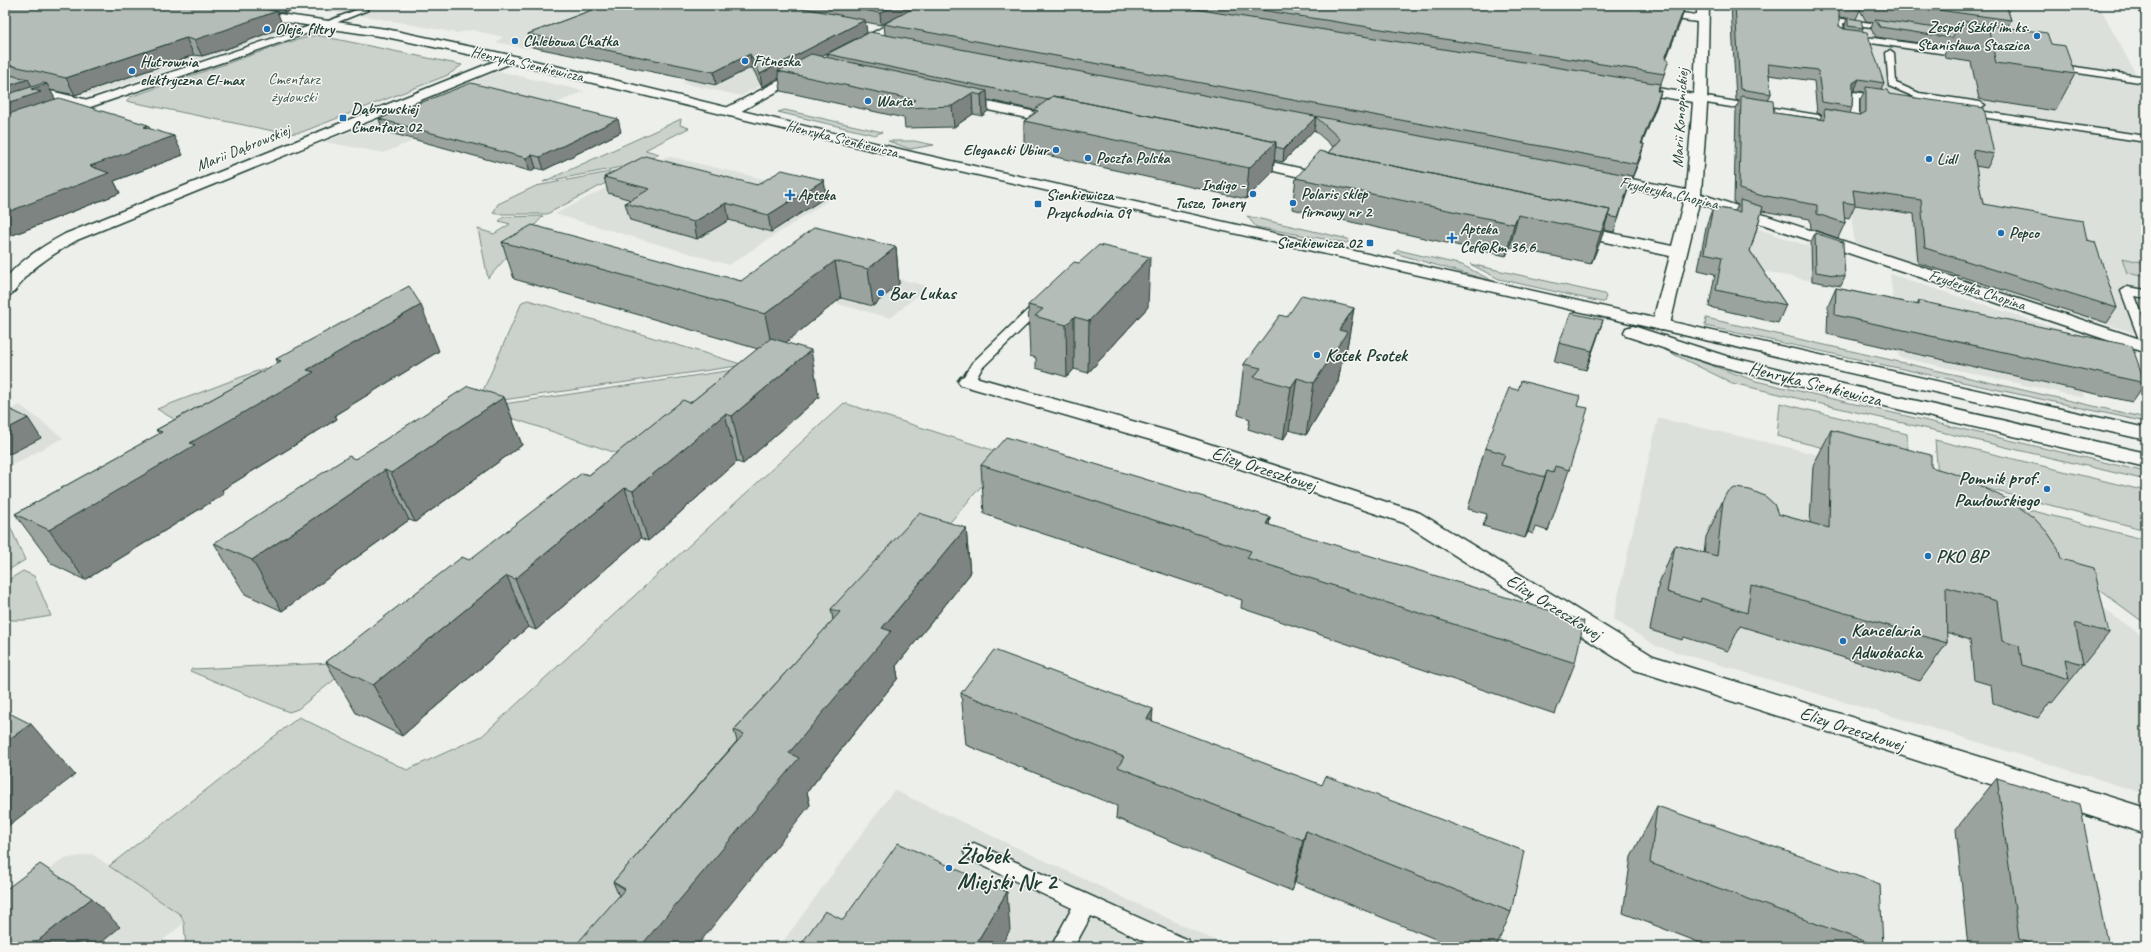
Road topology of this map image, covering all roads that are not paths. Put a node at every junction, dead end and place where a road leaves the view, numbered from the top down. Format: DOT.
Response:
graph roads {
  1 [pos="192,5"];
  2 [pos="932,5"];
  3 [pos="1597,5"];
  4 [pos="2142,5"];
  5 [pos="364,10"];
  6 [pos="1703,12"];
  7 [pos="2146,12"];
  8 [pos="325,24"];
  9 [pos="1901,29"];
  10 [pos="868,33"];
  11 [pos="892,42"];
  12 [pos="844,51"];
  13 [pos="1890,54"];
  14 [pos="1974,55"];
  15 [pos="510,59"];
  16 [pos="2045,65"];
  17 [pos="815,67"];
  18 [pos="2146,80"];
  19 [pos="8,86"];
  20 [pos="1622,86"];
  21 [pos="55,96"];
  22 [pos="944,96"];
  23 [pos="1700,99"];
  24 [pos="41,101"];
  25 [pos="1894,101"];
  26 [pos="90,104"];
  27 [pos="1909,104"];
  28 [pos="729,112"];
  29 [pos="1077,125"];
  30 [pos="5,132"];
  31 [pos="2126,136"];
  32 [pos="2146,139"];
  33 [pos="1233,158"];
  34 [pos="1591,176"];
  35 [pos="1343,181"];
  36 [pos="1693,196"];
  37 [pos="1562,228"];
  38 [pos="1679,253"];
  39 [pos="1490,288"];
  40 [pos="5,292"];
  41 [pos="2146,294"];
  42 [pos="1049,295"];
  43 [pos="1661,324"];
  44 [pos="2146,342"];
  45 [pos="2146,347"];
  46 [pos="968,381"];
  47 [pos="2146,434"];
  48 [pos="2146,460"];
  49 [pos="2146,821"];
  50 [pos="974,852"];
  51 [pos="1086,904"];
  52 [pos="1062,947"];
  53 [pos="1180,947"];
  1 -- 8 [label="street, Henryka Sienkiewicza"];
  2 -- 10 [label="street"];
  3 -- 6 [label="street"];
  4 -- 7 [label="street"];
  5 -- 8 [label="lane"];
  6 -- 23 [label="street, Marii Konopnickiej"];
  8 -- 15 [label="street, Henryka Sienkiewicza"];
  8 -- 26 [label="street"];
  9 -- 14 [label="lane"];
  10 -- 11 [label="street"];
  10 -- 12 [label="street"];
  13 -- 31 [label="lane"];
  15 -- 28 [label="street, Henryka Sienkiewicza"];
  15 -- 40 [label="street, Marii Dąbrowskiej"];
  16 -- 18 [label="lane"];
  17 -- 28 [label="street"];
  19 -- 21 [label="street"];
  20 -- 23 [label="street"];
  21 -- 24 [label="lane"];
  21 -- 26 [label="street"];
  22 -- 29 [label="street"];
  23 -- 25 [label="lane"];
  23 -- 36 [label="street, Marii Konopnickiej"];
  26 -- 30 [label="street"];
  27 -- 31 [label="lane"];
  28 -- 39 [label="street, Henryka Sienkiewicza"];
  31 -- 32 [label="lane"];
  33 -- 35 [label="street"];
  34 -- 36 [label="street, Fryderyka Chopina"];
  36 -- 38 [label="street, Marii Konopnickiej"];
  36 -- 45 [label="street, Fryderyka Chopina"];
  37 -- 38 [label="street"];
  38 -- 43 [label="street, Marii Konopnickiej"];
  39 -- 43 [label="street, Henryka Sienkiewicza"];
  39 -- 48 [label="street, Henryka Sienkiewicza"];
  41 -- 44 [label="lane"];
  42 -- 46 [label="lane"];
  43 -- 47 [label="street, Henryka Sienkiewicza"];
  46 -- 49 [label="street, Elizy Orzeszkowej"];
  50 -- 51 [label="lane"];
  51 -- 52 [label="lane"];
  51 -- 53 [label="lane"];
}
